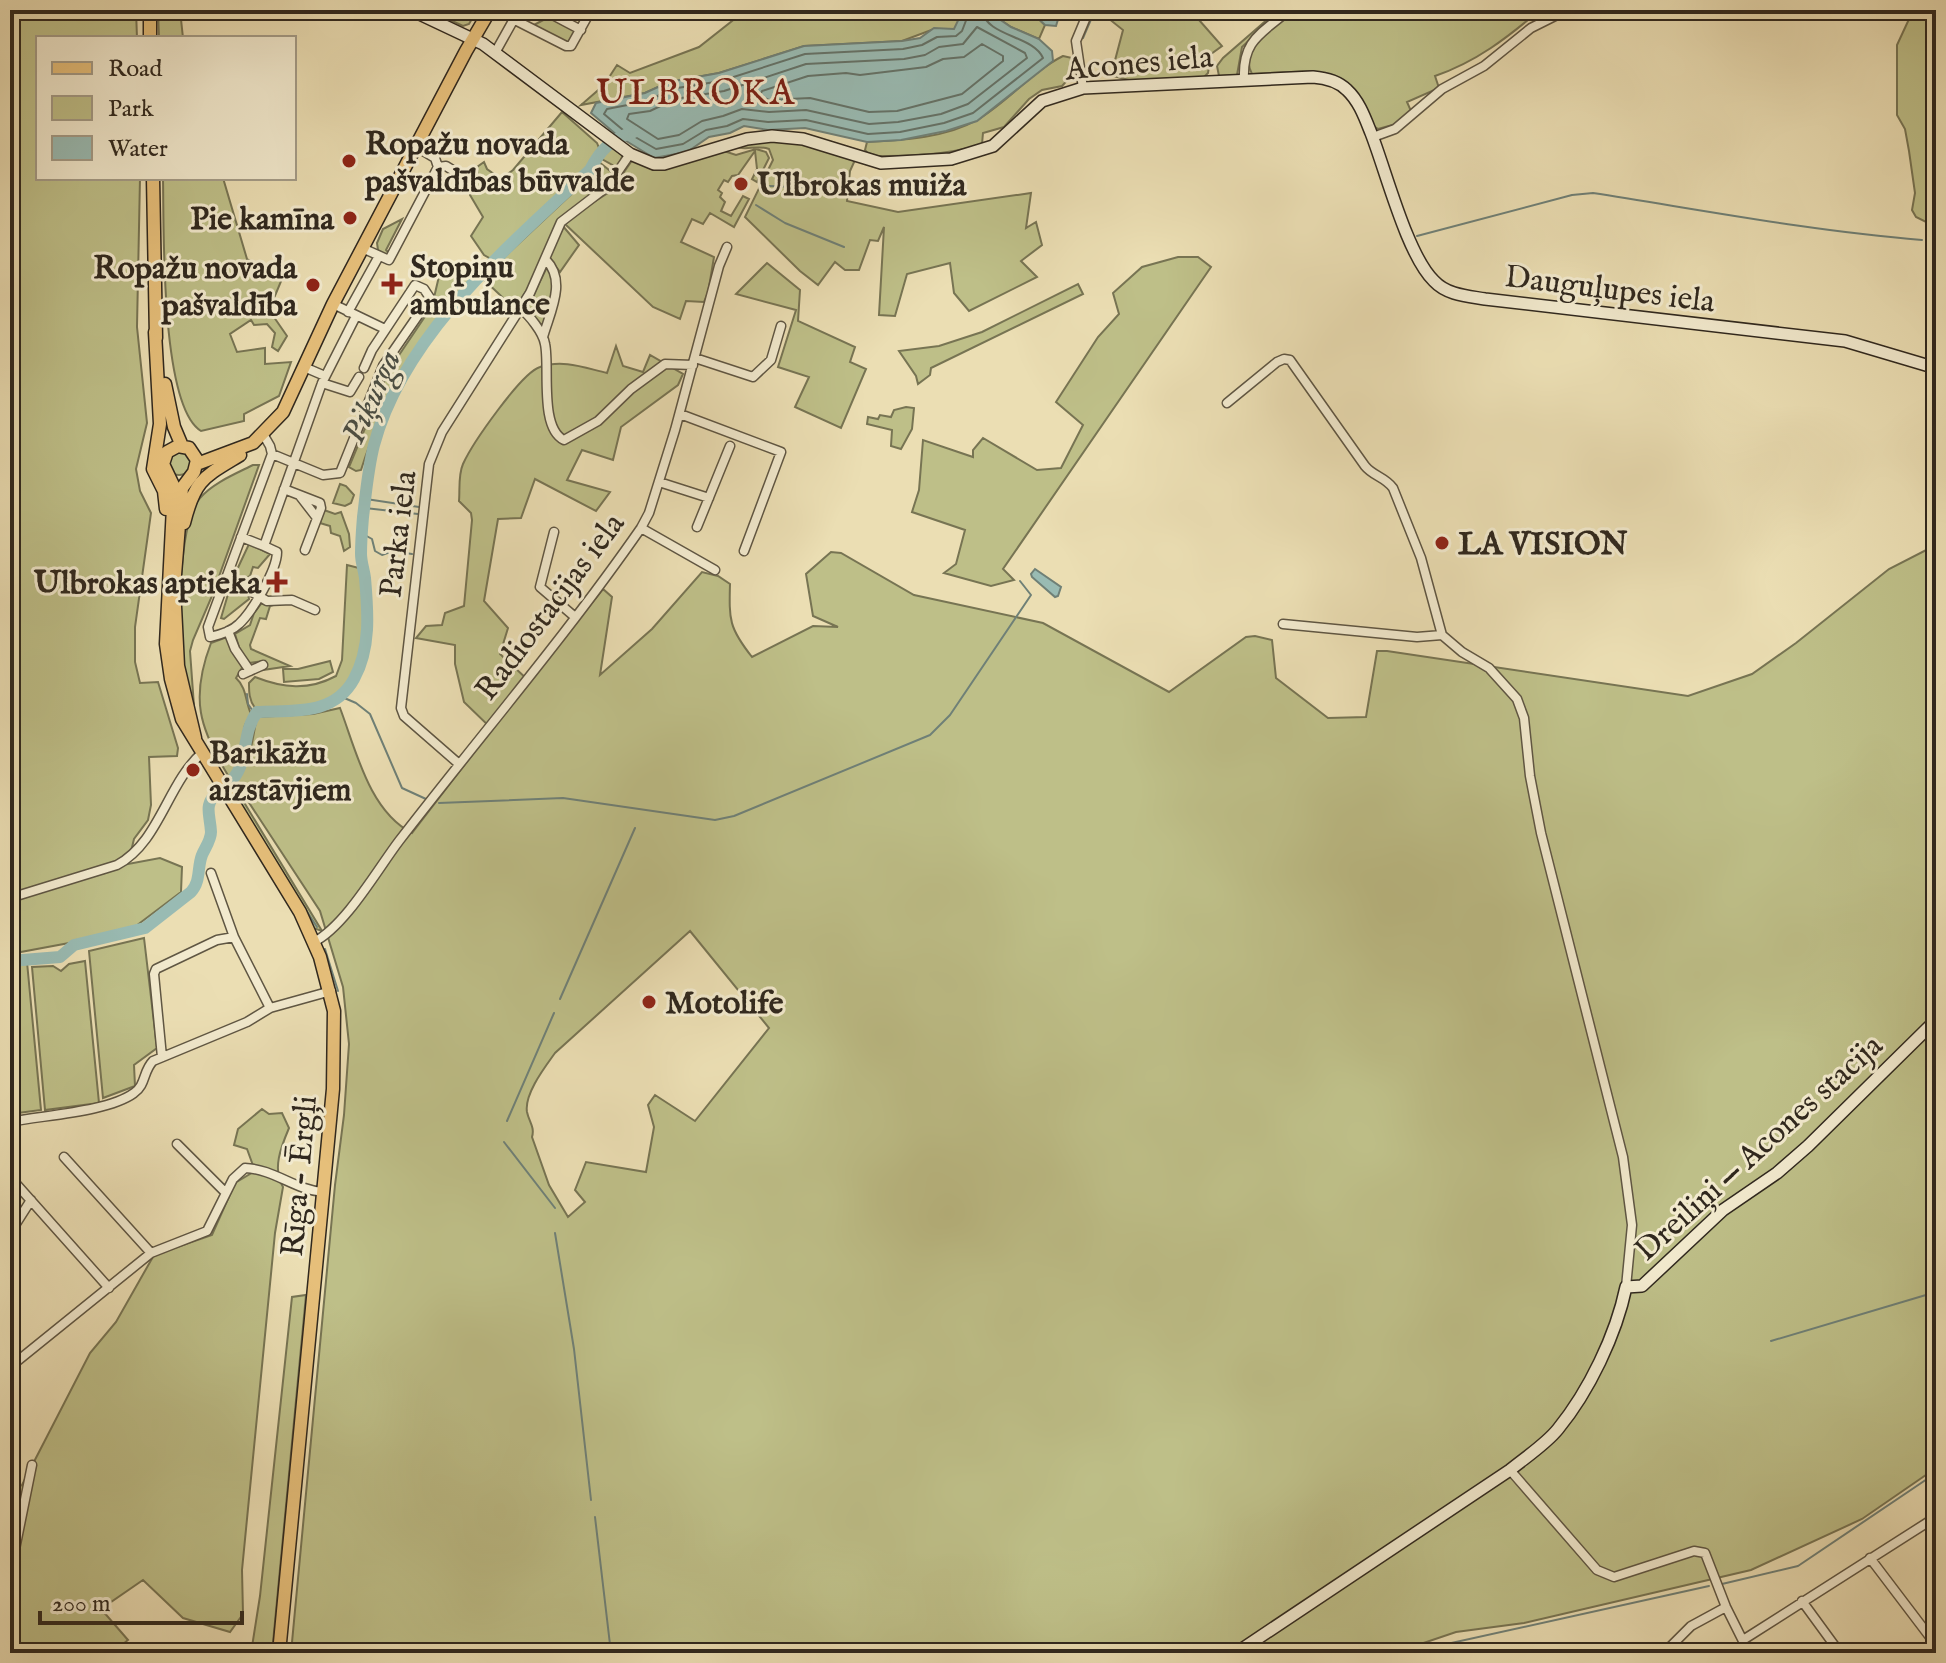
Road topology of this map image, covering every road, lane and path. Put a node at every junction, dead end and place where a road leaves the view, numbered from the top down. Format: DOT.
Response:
graph roads {
  1 [pos="150,10"];
  2 [pos="490,10"];
  3 [pos="519,10"];
  4 [pos="543,10"];
  5 [pos="591,10"];
  6 [pos="1089,10"];
  7 [pos="1289,10"];
  8 [pos="1567,10"];
  9 [pos="416,12"];
  10 [pos="513,19"];
  11 [pos="581,30"];
  12 [pos="150,36"];
  13 [pos="472,39"];
  14 [pos="495,53"];
  15 [pos="1244,80"];
  16 [pos="1083,88"];
  17 [pos="1373,137"];
  18 [pos="415,146"];
  19 [pos="626,151"];
  20 [pos="438,167"];
  21 [pos="467,179"];
  22 [pos="153,180"];
  23 [pos="727,247"];
  24 [pos="362,248"];
  25 [pos="379,256"];
  26 [pos="546,260"];
  27 [pos="333,304"];
  28 [pos="156,306"];
  29 [pos="520,308"];
  30 [pos="352,314"];
  31 [pos="781,326"];
  32 [pos="385,329"];
  33 [pos="155,332"];
  34 [pos="543,337"];
  35 [pos="694,362"];
  36 [pos="304,367"];
  37 [pos="1936,368"];
  38 [pos="323,380"];
  39 [pos="1227,403"];
  40 [pos="680,414"];
  41 [pos="258,439"];
  42 [pos="730,446"];
  43 [pos="176,447"];
  44 [pos="272,454"];
  45 [pos="195,459"];
  46 [pos="293,463"];
  47 [pos="170,477"];
  48 [pos="187,478"];
  49 [pos="659,482"];
  50 [pos="284,489"];
  51 [pos="709,498"];
  52 [pos="697,527"];
  53 [pos="641,528"];
  54 [pos="554,532"];
  55 [pos="241,537"];
  56 [pos="264,546"];
  57 [pos="305,550"];
  58 [pos="744,551"];
  59 [pos="715,570"];
  60 [pos="227,577"];
  61 [pos="175,598"];
  62 [pos="258,598"];
  63 [pos="315,610"];
  64 [pos="575,617"];
  65 [pos="165,619"];
  66 [pos="1283,624"];
  67 [pos="228,631"];
  68 [pos="1442,635"];
  69 [pos="263,665"];
  70 [pos="195,738"];
  71 [pos="203,752"];
  72 [pos="459,764"];
  73 [pos="211,873"];
  74 [pos="10,898"];
  75 [pos="234,937"];
  76 [pos="314,942"];
  77 [pos="331,991"];
  78 [pos="270,1008"];
  79 [pos="1936,1020"];
  80 [pos="162,1057"];
  81 [pos="10,1122"];
  82 [pos="177,1144"];
  83 [pos="64,1157"];
  84 [pos="10,1177"];
  85 [pos="225,1192"];
  86 [pos="323,1192"];
  87 [pos="31,1200"];
  88 [pos="10,1233"];
  89 [pos="151,1253"];
  90 [pos="1626,1287"];
  91 [pos="109,1288"];
  92 [pos="10,1367"];
  93 [pos="32,1465"];
  94 [pos="1510,1470"];
  95 [pos="1936,1517"];
  96 [pos="1870,1558"];
  97 [pos="10,1574"];
  98 [pos="1802,1601"];
  99 [pos="1726,1607"];
  100 [pos="1743,1640"];
  101 [pos="1936,1645"];
  102 [pos="279,1653"];
  103 [pos="1236,1653"];
  104 [pos="1664,1653"];
  105 [pos="1749,1653"];
  106 [pos="1840,1653"];
  1 -- 12 [label="main road"];
  2 -- 13 [label="main road"];
  3 -- 10 [label="street"];
  4 -- 11 [label="street"];
  5 -- 11 [label="street"];
  6 -- 16 [label="street"];
  7 -- 15 [label="street"];
  8 -- 17 [label="street"];
  9 -- 13 [label="street, Acones iela"];
  10 -- 11 [label="street"];
  10 -- 14 [label="street"];
  13 -- 14 [label="street, Acones iela"];
  13 -- 18 [label="main road"];
  14 -- 19 [label="street, Acones iela"];
  15 -- 16 [label="street, Acones iela"];
  15 -- 17 [label="street, Acones iela"];
  16 -- 19 [label="street, Acones iela"];
  17 -- 37 [label="street, Dauguļupes iela"];
  18 -- 20 [label="street"];
  18 -- 24 [label="main road"];
  19 -- 26 [label="street"];
  20 -- 21 [label="street"];
  20 -- 25 [label="street"];
  22 -- 28 [label="main road"];
  23 -- 35 [label="street, Radiostacijas iela"];
  24 -- 25 [label="street"];
  24 -- 27 [label="main road"];
  25 -- 30 [label="street"];
  26 -- 29 [label="street"];
  26 -- 34 [label="street"];
  27 -- 30 [label="street"];
  27 -- 36 [label="main road"];
  28 -- 33 [label="main road"];
  28 -- 43 [label="main road"];
  29 -- 34 [label="street"];
  29 -- 72 [label="street, Parka iela"];
  30 -- 32 [label="street"];
  30 -- 38 [label="street"];
  31 -- 35 [label="street"];
  32 -- 38 [label="street"];
  32 -- 46 [label="street"];
  33 -- 43 [label="main road"];
  33 -- 65 [label="main road"];
  34 -- 35 [label="street"];
  35 -- 40 [label="street, Radiostacijas iela"];
  36 -- 38 [label="street"];
  36 -- 41 [label="main road"];
  38 -- 46 [label="street"];
  39 -- 68 [label="street"];
  40 -- 49 [label="street, Radiostacijas iela"];
  40 -- 58 [label="street"];
  41 -- 44 [label="street"];
  41 -- 45 [label="main road"];
  41 -- 61 [label="main road"];
  42 -- 51 [label="street"];
  43 -- 45 [label="main road"];
  43 -- 47 [label="main road"];
  44 -- 46 [label="street"];
  44 -- 55 [label="street"];
  45 -- 48 [label="main road"];
  46 -- 50 [label="street"];
  47 -- 48 [label="main road"];
  47 -- 65 [label="main road, Rīga - Ērgļi"];
  48 -- 61 [label="main road, Rīga - Ērgļi"];
  49 -- 51 [label="street"];
  49 -- 53 [label="street, Radiostacijas iela"];
  50 -- 56 [label="street"];
  50 -- 57 [label="street"];
  51 -- 52 [label="street"];
  53 -- 59 [label="street"];
  53 -- 64 [label="street, Radiostacijas iela"];
  54 -- 64 [label="street"];
  55 -- 56 [label="street"];
  55 -- 60 [label="street"];
  56 -- 62 [label="street"];
  60 -- 62 [label="street"];
  60 -- 67 [label="street"];
  61 -- 70 [label="main road, Rīga - Ērgļi"];
  62 -- 63 [label="street"];
  62 -- 67 [label="street"];
  64 -- 72 [label="street, Radiostacijas iela"];
  65 -- 70 [label="main road, Rīga - Ērgļi"];
  66 -- 68 [label="street"];
  67 -- 69 [label="street"];
  68 -- 90 [label="street"];
  70 -- 71 [label="main road, Rīga - Ērgļi"];
  71 -- 74 [label="street"];
  71 -- 76 [label="main road, Rīga - Ērgļi"];
  72 -- 76 [label="street, Radiostacijas iela"];
  73 -- 75 [label="street"];
  75 -- 78 [label="street"];
  75 -- 80 [label="street"];
  76 -- 77 [label="main road, Rīga - Ērgļi"];
  77 -- 78 [label="street"];
  77 -- 86 [label="main road, Rīga - Ērgļi"];
  78 -- 80 [label="street"];
  79 -- 90 [label="street, Dreiliņi — Acones stacija"];
  80 -- 81 [label="street"];
  82 -- 85 [label="street"];
  83 -- 89 [label="street"];
  84 -- 87 [label="street"];
  85 -- 86 [label="street"];
  85 -- 89 [label="street"];
  86 -- 102 [label="main road, Rīga - Ērgļi"];
  87 -- 88 [label="street"];
  87 -- 91 [label="street"];
  89 -- 91 [label="street"];
  90 -- 94 [label="street, Dreiliņi — Acones stacija"];
  91 -- 92 [label="street"];
  93 -- 97 [label="street"];
  94 -- 99 [label="street"];
  94 -- 103 [label="street, Dreiliņi — Acones stacija"];
  95 -- 96 [label="street"];
  96 -- 98 [label="street"];
  96 -- 101 [label="street"];
  98 -- 100 [label="street"];
  98 -- 106 [label="street"];
  99 -- 100 [label="street"];
  99 -- 104 [label="street"];
  100 -- 105 [label="street"];
}
